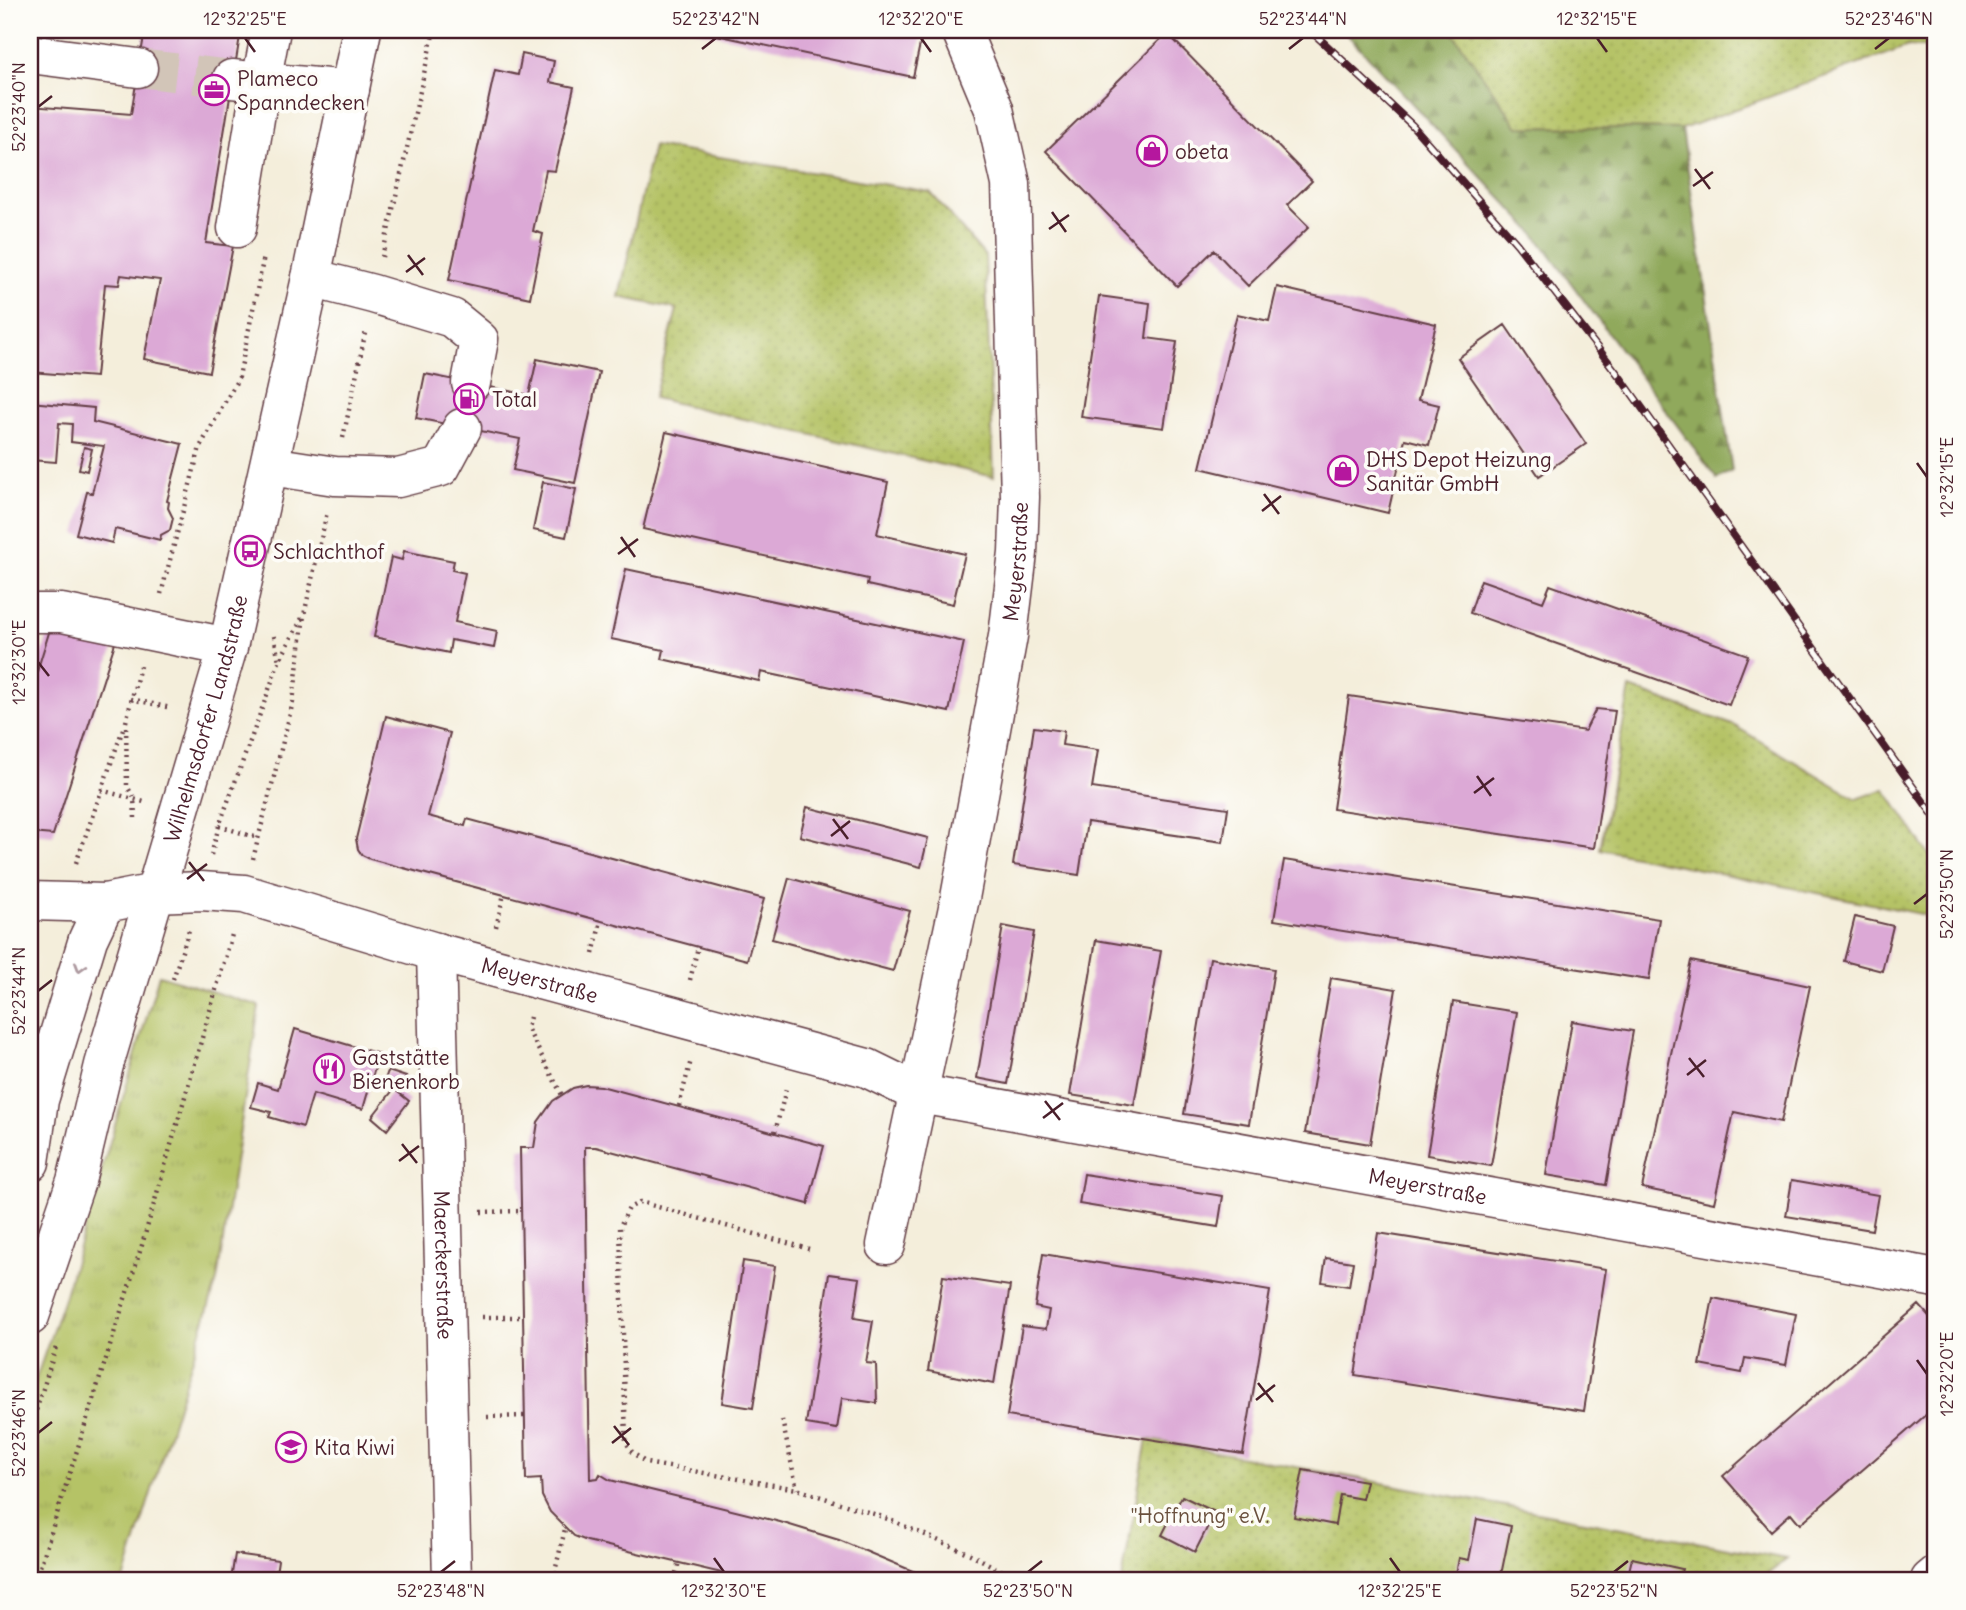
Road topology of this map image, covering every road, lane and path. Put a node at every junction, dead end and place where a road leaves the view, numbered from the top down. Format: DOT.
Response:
graph roads {
  1 [pos="271,30"];
  2 [pos="362,30"];
  3 [pos="961,30"];
  4 [pos="30,54"];
  5 [pos="138,68"];
  6 [pos="247,80"];
  7 [pos="349,90"];
  8 [pos="237,228"];
  9 [pos="265,254"];
  10 [pos="312,278"];
  11 [pos="471,383"];
  12 [pos="461,428"];
  13 [pos="270,466"];
  14 [pos="30,612"];
  15 [pos="304,615"];
  16 [pos="150,632"];
  17 [pos="274,636"];
  18 [pos="228,647"];
  19 [pos="279,662"];
  20 [pos="131,699"];
  21 [pos="182,710"];
  22 [pos="126,722"];
  23 [pos="136,829"];
  24 [pos="68,871"];
  25 [pos="155,892"];
  26 [pos="244,894"];
  27 [pos="30,901"];
  28 [pos="105,903"];
  29 [pos="436,952"];
  30 [pos="540,980"];
  31 [pos="700,1023"];
  32 [pos="797,1049"];
  33 [pos="920,1094"];
  34 [pos="562,1095"];
  35 [pos="679,1107"];
  36 [pos="775,1132"];
  37 [pos="30,1162"];
  38 [pos="886,1245"];
  39 [pos="809,1249"];
  40 [pos="1936,1278"];
  41 [pos="30,1316"];
  42 [pos="782,1420"];
  43 [pos="797,1489"];
  44 [pos="565,1529"];
  45 [pos="679,1562"];
  46 [pos="1936,1575"];
  47 [pos="36,1580"];
  48 [pos="452,1580"];
  49 [pos="553,1580"];
  50 [pos="674,1580"];
  51 [pos="1018,1580"];
  52 [pos="1930,1580"];
  1 -- 6 [label="street"];
  2 -- 7 [label="street, Wilhelmsdorfer Landstraße"];
  3 -- 33 [label="street, Meyerstraße"];
  4 -- 5 [label="street"];
  6 -- 7 [label="street"];
  6 -- 8 [label="street"];
  7 -- 10 [label="street, Wilhelmsdorfer Landstraße"];
  9 -- 16 [label="path"];
  10 -- 11 [label="street"];
  10 -- 13 [label="street, Wilhelmsdorfer Landstraße"];
  12 -- 13 [label="street"];
  13 -- 18 [label="street, Wilhelmsdorfer Landstraße"];
  14 -- 16 [label="street"];
  15 -- 26 [label="path"];
  16 -- 18 [label="street"];
  16 -- 20 [label="path"];
  17 -- 19 [label="path"];
  18 -- 25 [label="street, Wilhelmsdorfer Landstraße"];
  20 -- 21 [label="path"];
  20 -- 22 [label="path"];
  22 -- 23 [label="path"];
  22 -- 24 [label="path"];
  25 -- 26 [label="street, Meyerstraße"];
  25 -- 28 [label="street, Meyerstraße"];
  25 -- 41 [label="street, Wilhelmsdorfer Landstraße"];
  26 -- 29 [label="street, Meyerstraße"];
  26 -- 47 [label="path"];
  27 -- 28 [label="street, Meyerstraße"];
  28 -- 37 [label="street, one-way"];
  29 -- 30 [label="street, Meyerstraße"];
  29 -- 48 [label="street, Maerckerstraße"];
  30 -- 31 [label="street, Meyerstraße"];
  30 -- 34 [label="path"];
  31 -- 32 [label="street, Meyerstraße"];
  31 -- 35 [label="path"];
  32 -- 33 [label="street, Meyerstraße"];
  32 -- 36 [label="path"];
  33 -- 38 [label="street"];
  33 -- 40 [label="street, Meyerstraße"];
  39 -- 43 [label="path"];
  42 -- 43 [label="path"];
  43 -- 51 [label="path"];
  44 -- 49 [label="path"];
  45 -- 50 [label="path"];
  46 -- 52 [label="street"];
}
